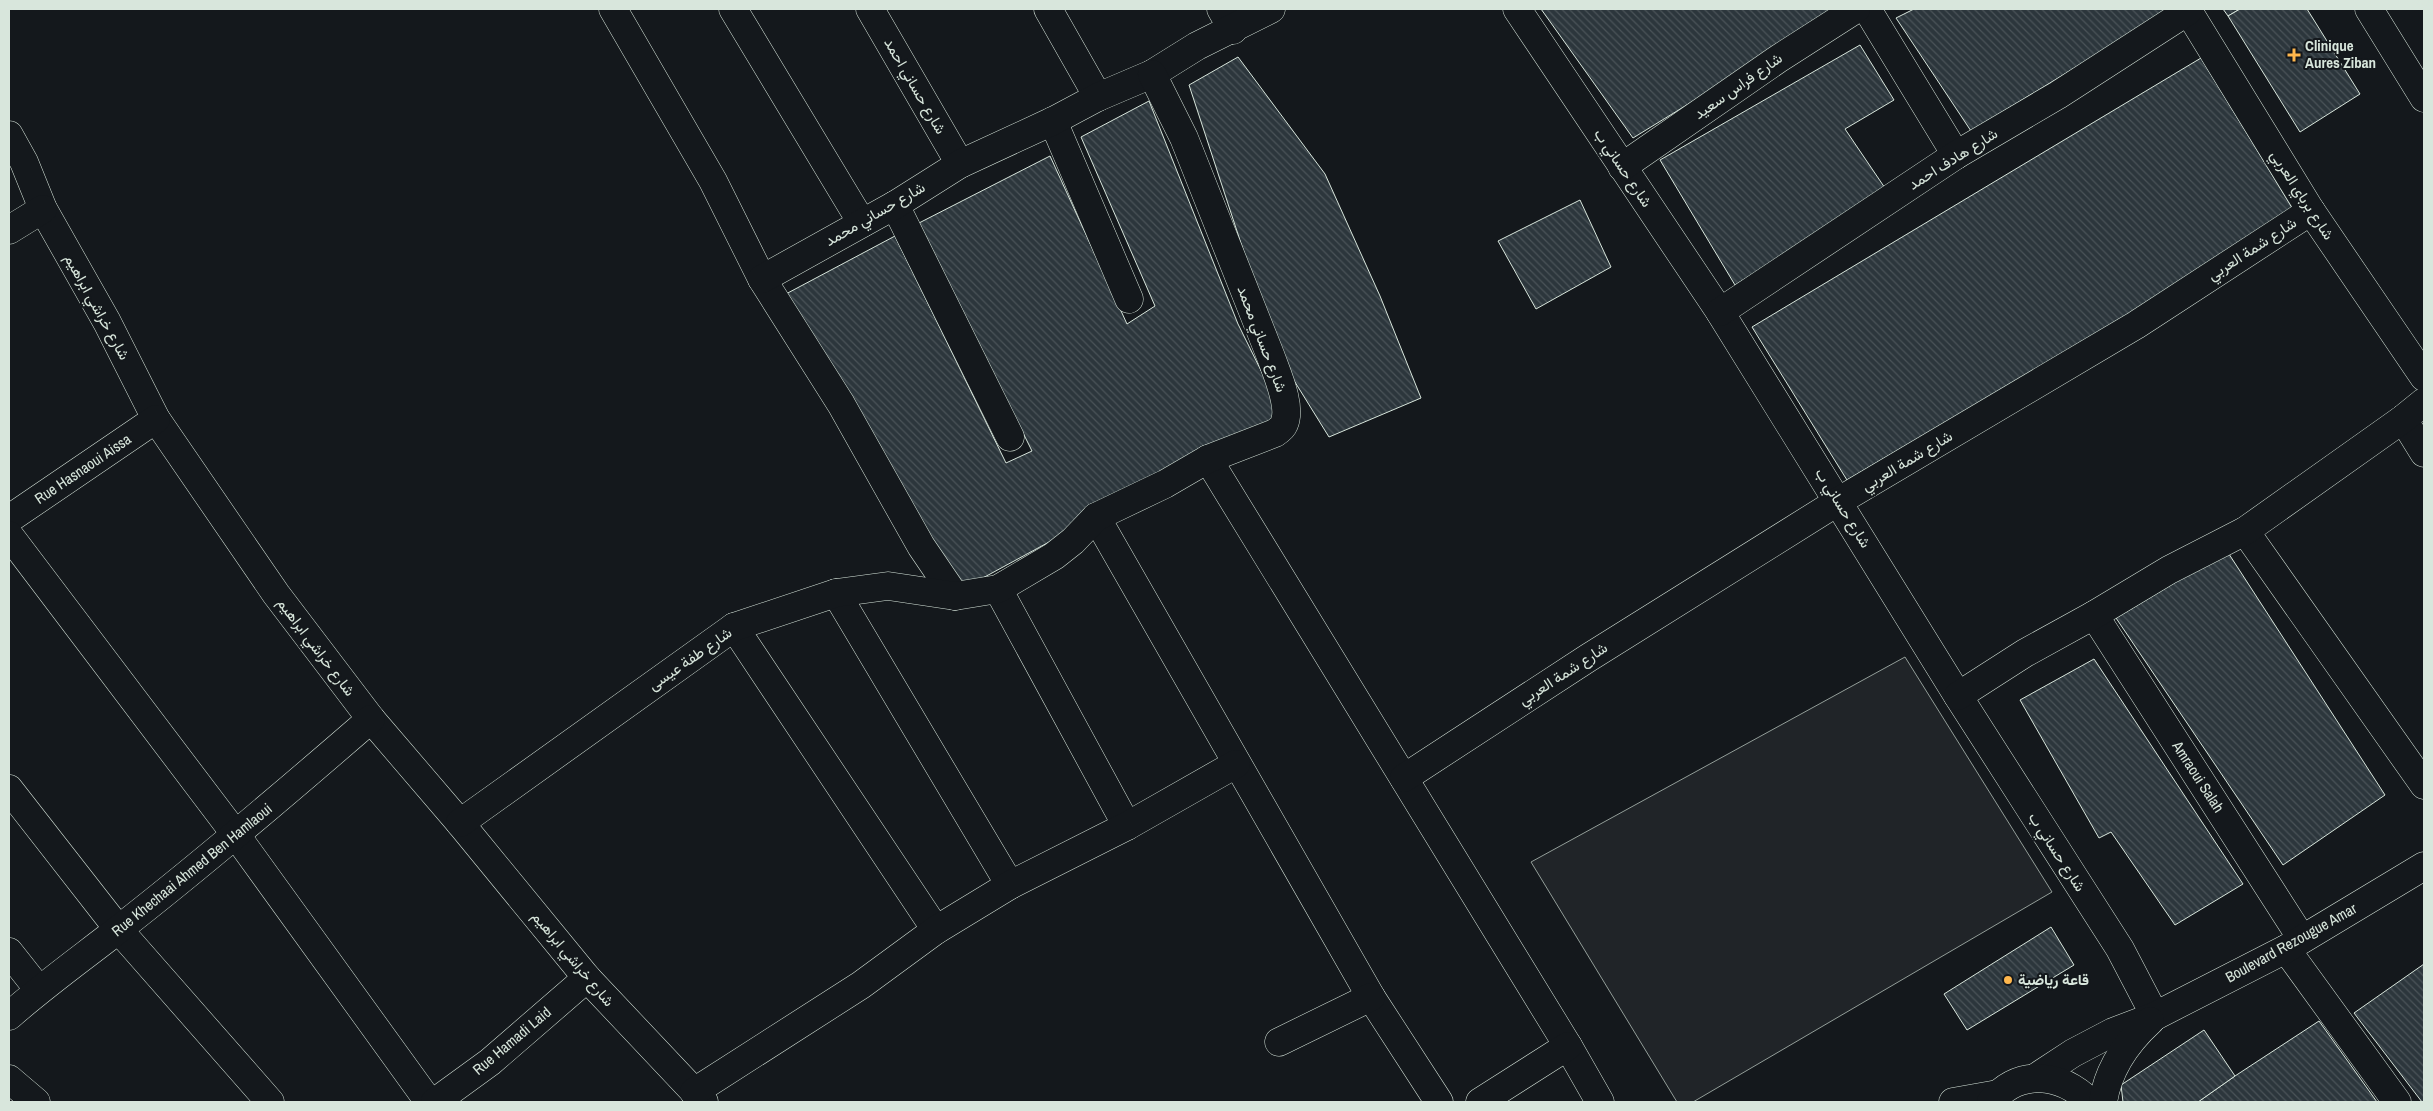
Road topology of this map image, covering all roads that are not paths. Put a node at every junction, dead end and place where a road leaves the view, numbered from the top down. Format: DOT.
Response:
graph roads {
  1 [pos="614,9"];
  2 [pos="733,9"];
  3 [pos="870,9"];
  4 [pos="1048,9"];
  5 [pos="1272,9"];
  6 [pos="1517,9"];
  7 [pos="1856,9"];
  8 [pos="1867,9"];
  9 [pos="2370,9"];
  10 [pos="2187,10"];
  11 [pos="1227,19"];
  12 [pos="1152,74"];
  13 [pos="1098,97"];
  14 [pos="2424,98"];
  15 [pos="1053,121"];
  16 [pos="9,135"];
  17 [pos="1956,155"];
  18 [pos="960,164"];
  19 [pos="1622,167"];
  20 [pos="895,204"];
  21 [pos="43,209"];
  22 [pos="2311,212"];
  23 [pos="862,223"];
  24 [pos="9,230"];
  25 [pos="762,279"];
  26 [pos="1129,299"];
  27 [pos="1720,312"];
  28 [pos="2424,377"];
  29 [pos="2424,402"];
  30 [pos="156,419"];
  31 [pos="2404,419"];
  32 [pos="1010,437"];
  33 [pos="2424,453"];
  34 [pos="1208,459"];
  35 [pos="1839,501"];
  36 [pos="1096,517"];
  37 [pos="9,519"];
  38 [pos="2245,532"];
  39 [pos="9,535"];
  40 [pos="998,589"];
  41 [pos="836,593"];
  42 [pos="955,596"];
  43 [pos="2094,615"];
  44 [pos="734,627"];
  45 [pos="1958,696"];
  46 [pos="371,719"];
  47 [pos="1236,764"];
  48 [pos="1404,778"];
  49 [pos="2424,785"];
  50 [pos="9,789"];
  51 [pos="460,822"];
  52 [pos="1127,826"];
  53 [pos="236,835"];
  54 [pos="2424,866"];
  55 [pos="1010,885"];
  56 [pos="119,930"];
  57 [pos="936,930"];
  58 [pos="2294,944"];
  59 [pos="9,952"];
  60 [pos="587,978"];
  61 [pos="39,990"];
  62 [pos="1372,997"];
  63 [pos="9,1016"];
  64 [pos="2155,1016"];
  65 [pos="1279,1042"];
  66 [pos="1568,1046"];
  67 [pos="2035,1078"];
  68 [pos="9,1079"];
  69 [pos="699,1097"];
  70 [pos="1995,1098"];
  71 [pos="36,1102"];
  72 [pos="270,1102"];
  73 [pos="429,1102"];
  74 [pos="434,1102"];
  75 [pos="1439,1102"];
  76 [pos="1480,1102"];
  77 [pos="1600,1102"];
  78 [pos="1953,1102"];
  79 [pos="2090,1102"];
  80 [pos="2103,1102"];
  81 [pos="2397,1102"];
  1 -- 25 [label="street"];
  2 -- 23 [label="street"];
  3 -- 18 [label="street, شارع حساني احمد"];
  4 -- 13 [label="street"];
  5 -- 11 [label="street, شارع حساني محمد"];
  6 -- 19 [label="street, شارع حساني ب"];
  7 -- 19 [label="street, شارع فراس سعيد"];
  8 -- 17 [label="street"];
  9 -- 14 [label="street"];
  10 -- 17 [label="street, شارع هادف احمد"];
  10 -- 22 [label="street, شارع برباي العربي"];
  11 -- 12 [label="street, شارع حساني محمد"];
  12 -- 13 [label="street, شارع حساني محمد"];
  12 -- 34 [label="street, شارع حساني محمد"];
  13 -- 15 [label="street, شارع حساني محمد"];
  15 -- 18 [label="street, شارع حساني محمد"];
  15 -- 26 [label="street"];
  16 -- 21 [label="street, شارع خراشي ابراهيم"];
  17 -- 27 [label="street, شارع هادف احمد"];
  18 -- 20 [label="street, شارع حساني محمد"];
  19 -- 27 [label="street, شارع حساني ب"];
  20 -- 23 [label="street, شارع حساني محمد"];
  20 -- 32 [label="street"];
  21 -- 24 [label="street"];
  21 -- 30 [label="street, شارع خراشي ابراهيم"];
  22 -- 28 [label="street, شارع برباي العربي"];
  22 -- 35 [label="street, شارع شمة العربي"];
  23 -- 25 [label="street, شارع حساني محمد"];
  25 -- 42 [label="street"];
  27 -- 35 [label="street, شارع حساني ب"];
  29 -- 31 [label="street"];
  30 -- 37 [label="street, Rue Hasnaoui Aissa"];
  30 -- 46 [label="street, شارع خراشي ابراهيم"];
  31 -- 33 [label="street"];
  31 -- 38 [label="street"];
  34 -- 36 [label="street, شارع حساني محمد"];
  34 -- 48 [label="street"];
  35 -- 45 [label="street, شارع حساني ب"];
  35 -- 48 [label="street, شارع شمة العربي"];
  36 -- 40 [label="street, شارع حساني محمد"];
  36 -- 47 [label="street"];
  38 -- 43 [label="street"];
  38 -- 49 [label="street"];
  39 -- 53 [label="street"];
  40 -- 42 [label="street, شارع حساني محمد"];
  40 -- 52 [label="street"];
  41 -- 42 [label="street, شارع طفة عيسى"];
  41 -- 44 [label="street, شارع طفة عيسى"];
  41 -- 55 [label="street"];
  43 -- 45 [label="street"];
  43 -- 58 [label="street, Amraoui Salah"];
  44 -- 51 [label="street, شارع طفة عيسى"];
  44 -- 57 [label="street"];
  45 -- 64 [label="street, شارع حساني ب"];
  46 -- 51 [label="street, شارع خراشي ابراهيم"];
  46 -- 53 [label="street, Rue Khechaai Ahmed Ben Hamlaoui"];
  47 -- 52 [label="street"];
  47 -- 62 [label="street"];
  48 -- 66 [label="street"];
  50 -- 56 [label="street"];
  51 -- 60 [label="street, شارع خراشي ابراهيم"];
  52 -- 55 [label="street"];
  53 -- 56 [label="street, Rue Khechaai Ahmed Ben Hamlaoui"];
  53 -- 73 [label="street"];
  54 -- 58 [label="street, Boulevard Rezougue Amar"];
  55 -- 57 [label="street"];
  56 -- 61 [label="street, Rue Khechaai Ahmed Ben Hamlaoui"];
  56 -- 72 [label="street"];
  57 -- 69 [label="street"];
  58 -- 64 [label="street, Boulevard Rezougue Amar"];
  58 -- 81 [label="street, Amraoui Salah"];
  59 -- 61 [label="street"];
  60 -- 69 [label="street, شارع خراشي ابراهيم"];
  60 -- 74 [label="street, Rue Hamadi Laid"];
  61 -- 63 [label="street, Rue Khechaai Ahmed Ben Hamlaoui"];
  62 -- 65 [label="street"];
  62 -- 75 [label="street"];
  64 -- 67 [label="street"];
  64 -- 80 [label="street"];
  66 -- 76 [label="street"];
  66 -- 77 [label="street"];
  67 -- 70 [label="street"];
  67 -- 79 [label="street"];
  68 -- 71 [label="street"];
  70 -- 78 [label="street"];
}
